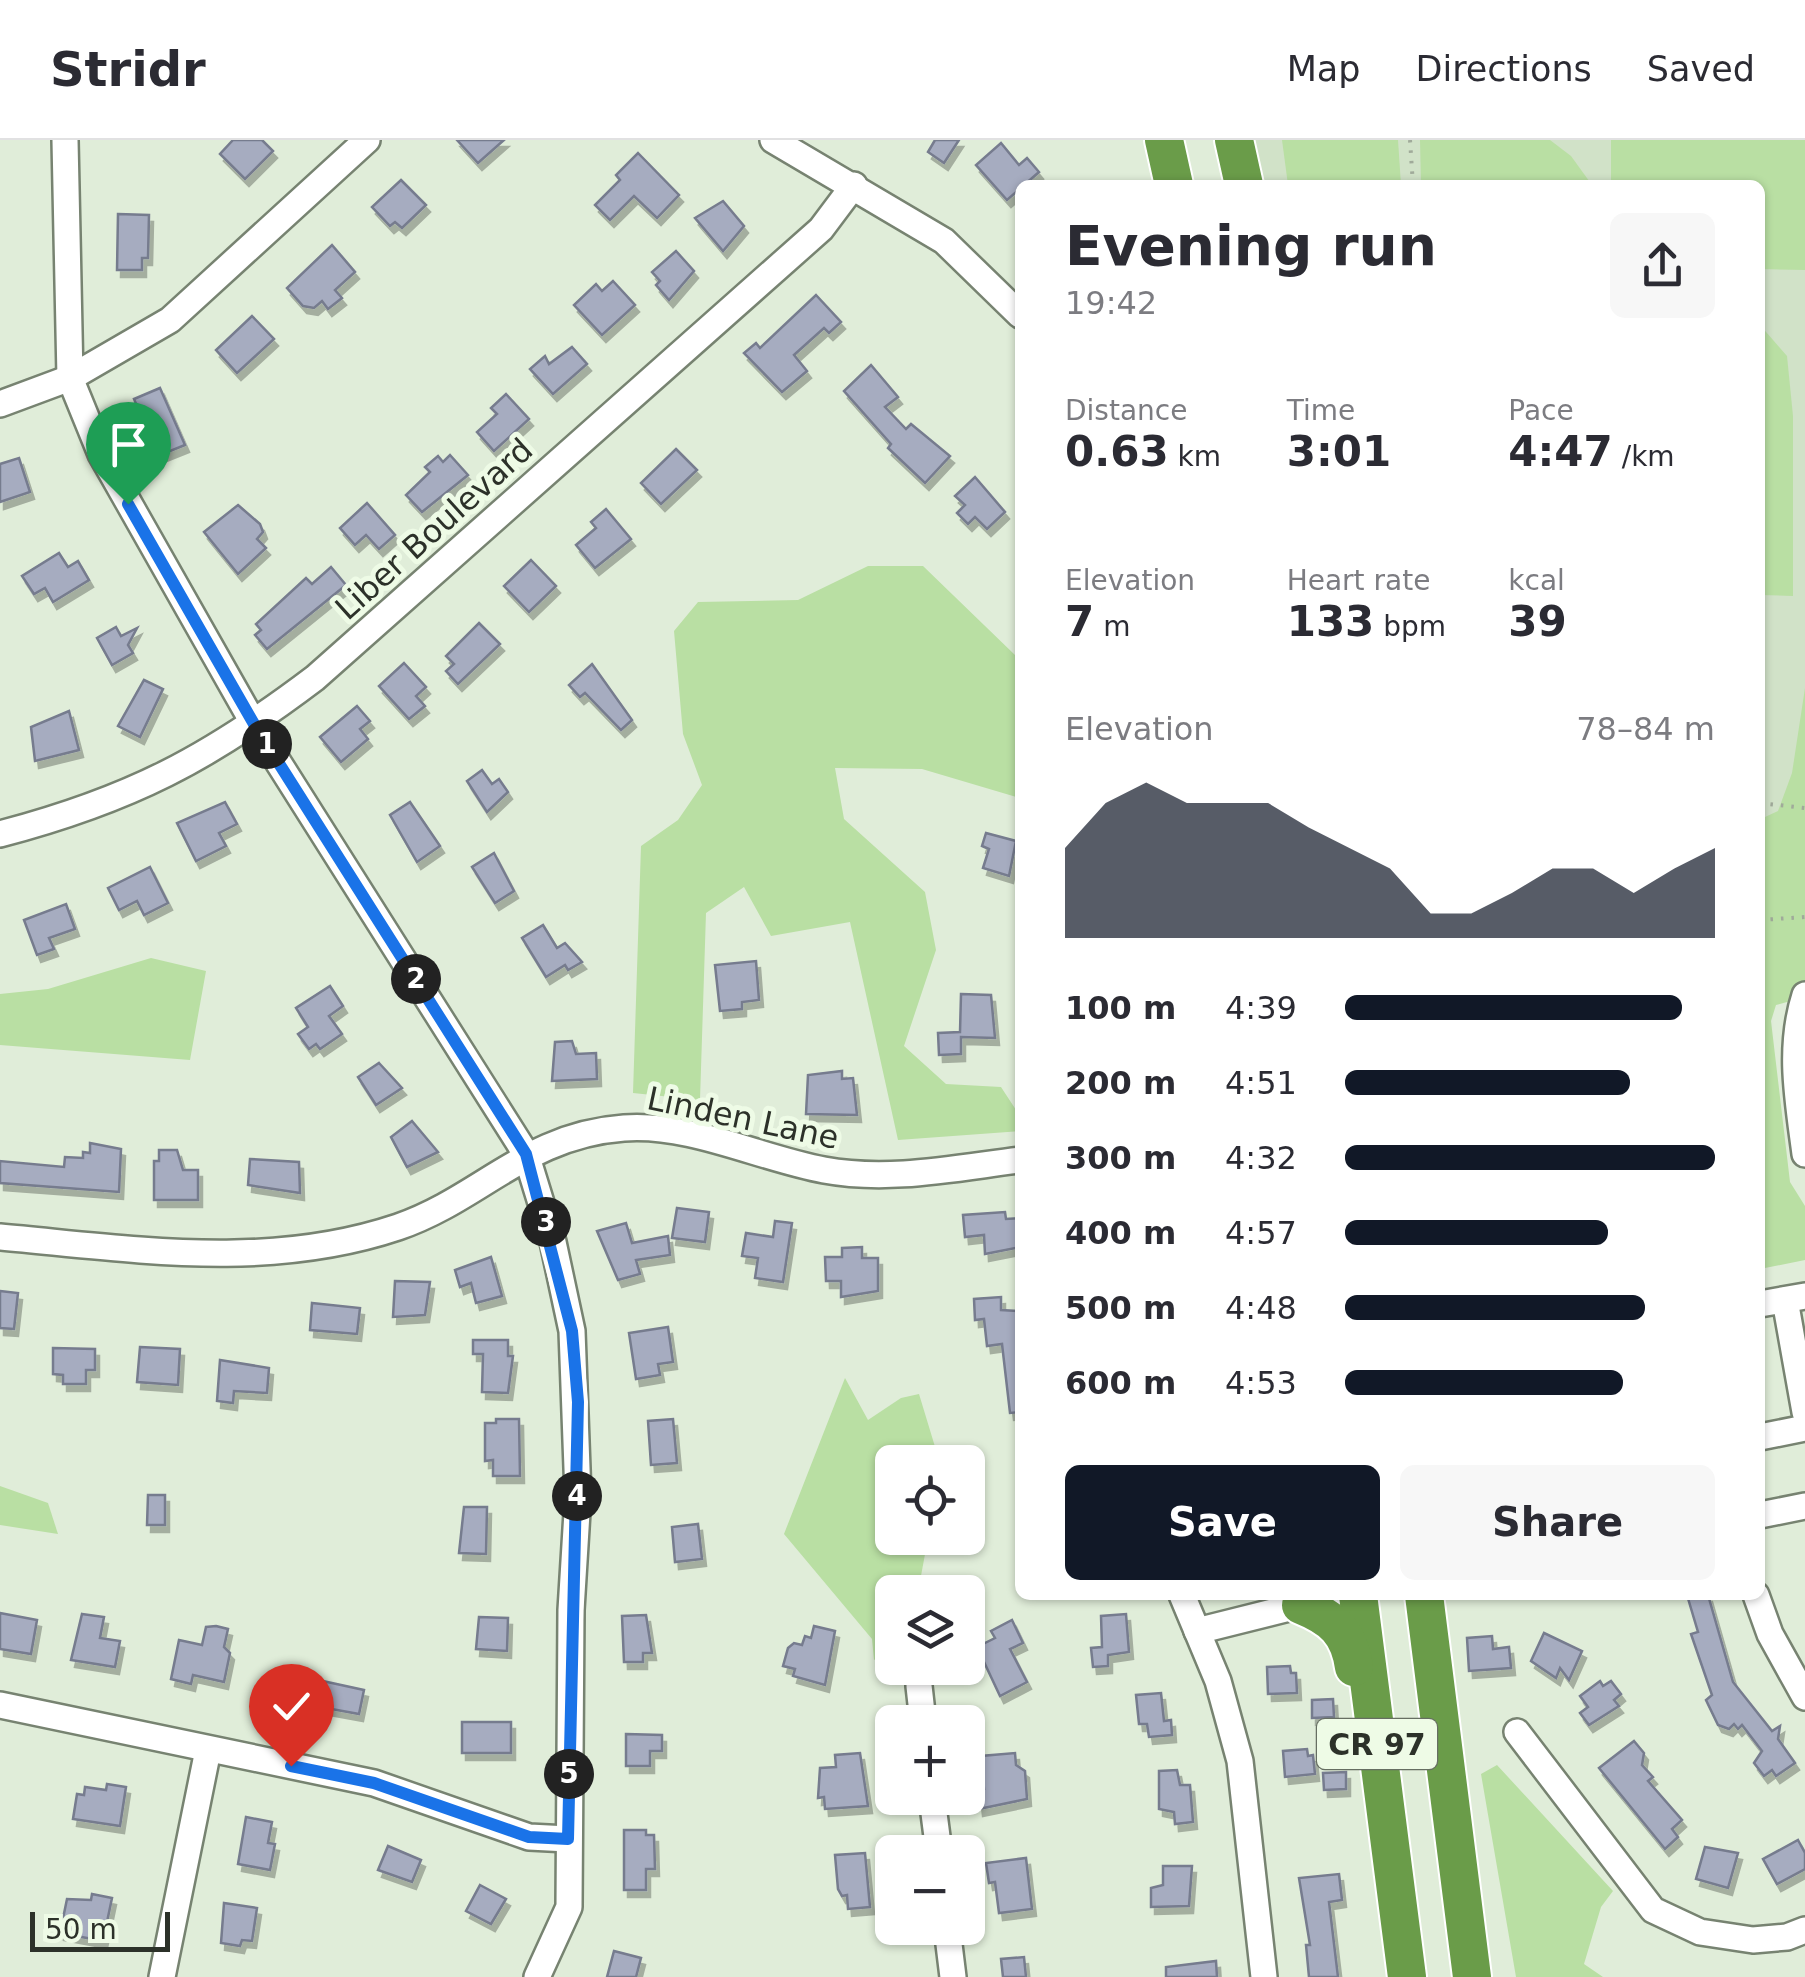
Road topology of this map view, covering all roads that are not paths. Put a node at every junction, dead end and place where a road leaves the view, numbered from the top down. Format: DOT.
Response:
graph roads {
  1 [pos="65,140"];
  2 [pos="368,140"];
  3 [pos="773,140"];
  4 [pos="1164,140"];
  5 [pos="1234,140"];
  6 [pos="1173,180"];
  7 [pos="1243,180"];
  8 [pos="854,185"];
  9 [pos="1015,310"];
  10 [pos="70,378"];
  11 [pos="0,404"];
  12 [pos="254,724"];
  13 [pos="0,834"];
  14 [pos="1805,994"];
  15 [pos="526,1154"];
  16 [pos="1805,1154"];
  17 [pos="1015,1161"];
  18 [pos="0,1236"];
  19 [pos="1783,1300"];
  20 [pos="1800,1352"];
  21 [pos="1805,1410"];
  22 [pos="1805,1428"];
  23 [pos="1765,1436"];
  24 [pos="1805,1506"];
  25 [pos="1765,1514"];
  26 [pos="1184,1600"];
  27 [pos="1309,1600"];
  28 [pos="1359,1600"];
  29 [pos="1425,1600"];
  30 [pos="1452,1600"];
  31 [pos="1758,1600"];
  32 [pos="1198,1631"];
  33 [pos="919,1686"];
  34 [pos="1805,1697"];
  35 [pos="0,1705"];
  36 [pos="921,1705"];
  37 [pos="1517,1732"];
  38 [pos="208,1750"];
  39 [pos="1448,1787"];
  40 [pos="568,1839"];
  41 [pos="1396,1893"];
  42 [pos="1805,1930"];
  43 [pos="949,1945"];
  44 [pos="162,1977"];
  45 [pos="537,1977"];
  46 [pos="953,1977"];
  47 [pos="1264,1977"];
  48 [pos="1407,1977"];
  49 [pos="1472,1977"];
  1 -- 10 [label="street"];
  2 -- 10 [label="street"];
  3 -- 8 [label="street"];
  4 -- 6 [label="highway"];
  5 -- 7 [label="highway"];
  8 -- 9 [label="street"];
  8 -- 12 [label="street, Liber Boulevard"];
  10 -- 11 [label="street"];
  10 -- 12 [label="street"];
  12 -- 13 [label="street, Liber Boulevard"];
  12 -- 15 [label="street"];
  14 -- 16 [label="street"];
  15 -- 17 [label="street, Linden Lane"];
  15 -- 18 [label="street, Linden Lane"];
  15 -- 40 [label="street"];
  19 -- 20 [label="street"];
  20 -- 21 [label="street"];
  22 -- 23 [label="street"];
  24 -- 25 [label="street"];
  26 -- 32 [label="street"];
  27 -- 32 [label="street"];
  27 -- 41 [label="highway"];
  28 -- 41 [label="highway, CR 97"];
  29 -- 39 [label="highway, CR 97"];
  30 -- 39 [label="highway"];
  31 -- 34 [label="street"];
  32 -- 47 [label="street"];
  33 -- 36 [label="street"];
  35 -- 38 [label="street"];
  37 -- 42 [label="street"];
  38 -- 40 [label="street"];
  38 -- 44 [label="street"];
  39 -- 49 [label="highway, CR 97"];
  40 -- 45 [label="street"];
  41 -- 48 [label="highway, CR 97"];
  43 -- 46 [label="street"];
}
